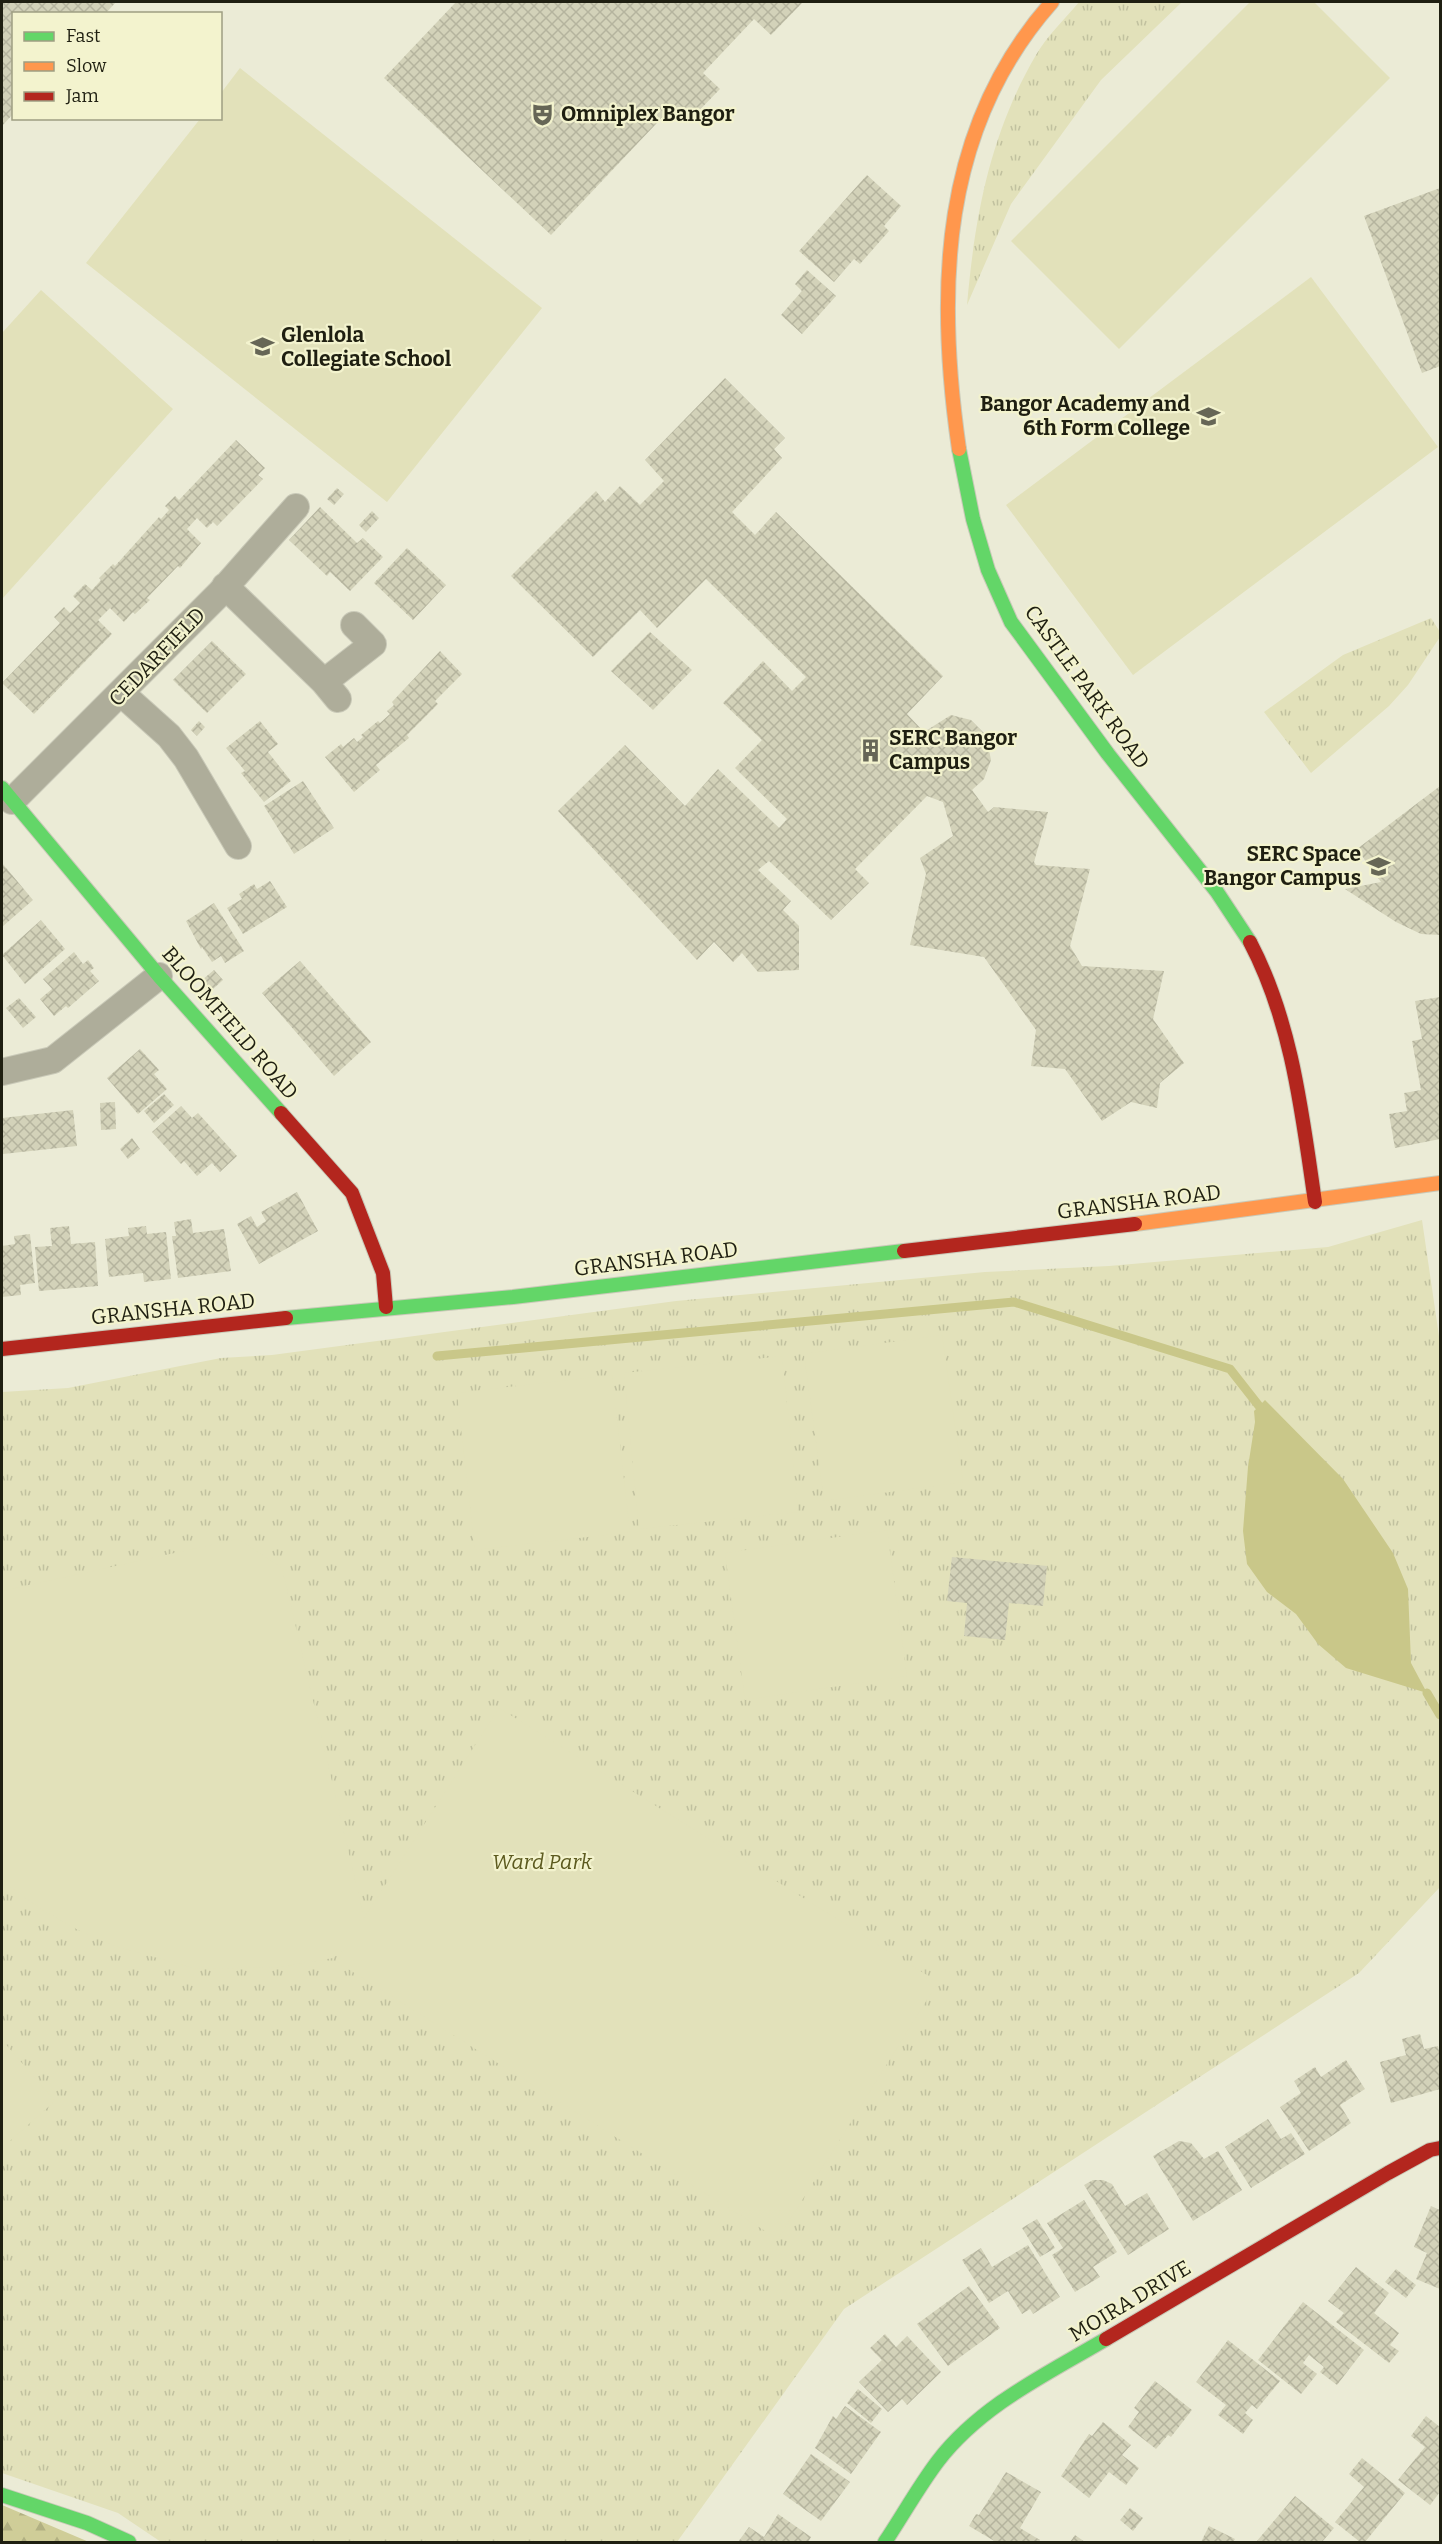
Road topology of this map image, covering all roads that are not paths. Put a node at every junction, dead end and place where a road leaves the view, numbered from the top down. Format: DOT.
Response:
graph roads {
  1 [pos="1052,2"];
  2 [pos="296,507"];
  3 [pos="225,586"];
  4 [pos="354,625"];
  5 [pos="121,693"];
  6 [pos="7,795"];
  7 [pos="238,846"];
  8 [pos="159,976"];
  9 [pos="2,1072"];
  10 [pos="1440,1183"];
  11 [pos="1315,1202"];
  12 [pos="386,1307"];
  13 [pos="2,1349"];
  14 [pos="1440,2148"];
  15 [pos="2,2495"];
  16 [pos="129,2542"];
  17 [pos="885,2542"];
  1 -- 11 [label="street, CASTLE PARK ROAD"];
  2 -- 3 [label="street, CEDARFIELD"];
  3 -- 4 [label="street"];
  3 -- 5 [label="street, CEDARFIELD"];
  5 -- 6 [label="street, CEDARFIELD"];
  5 -- 7 [label="street"];
  6 -- 8 [label="street, BLOOMFIELD ROAD"];
  8 -- 9 [label="street"];
  8 -- 12 [label="street, BLOOMFIELD ROAD"];
  10 -- 11 [label="street, GRANSHA ROAD"];
  11 -- 12 [label="street, GRANSHA ROAD"];
  12 -- 13 [label="street, GRANSHA ROAD"];
  14 -- 17 [label="street, MOIRA DRIVE"];
  15 -- 16 [label="street"];
}
